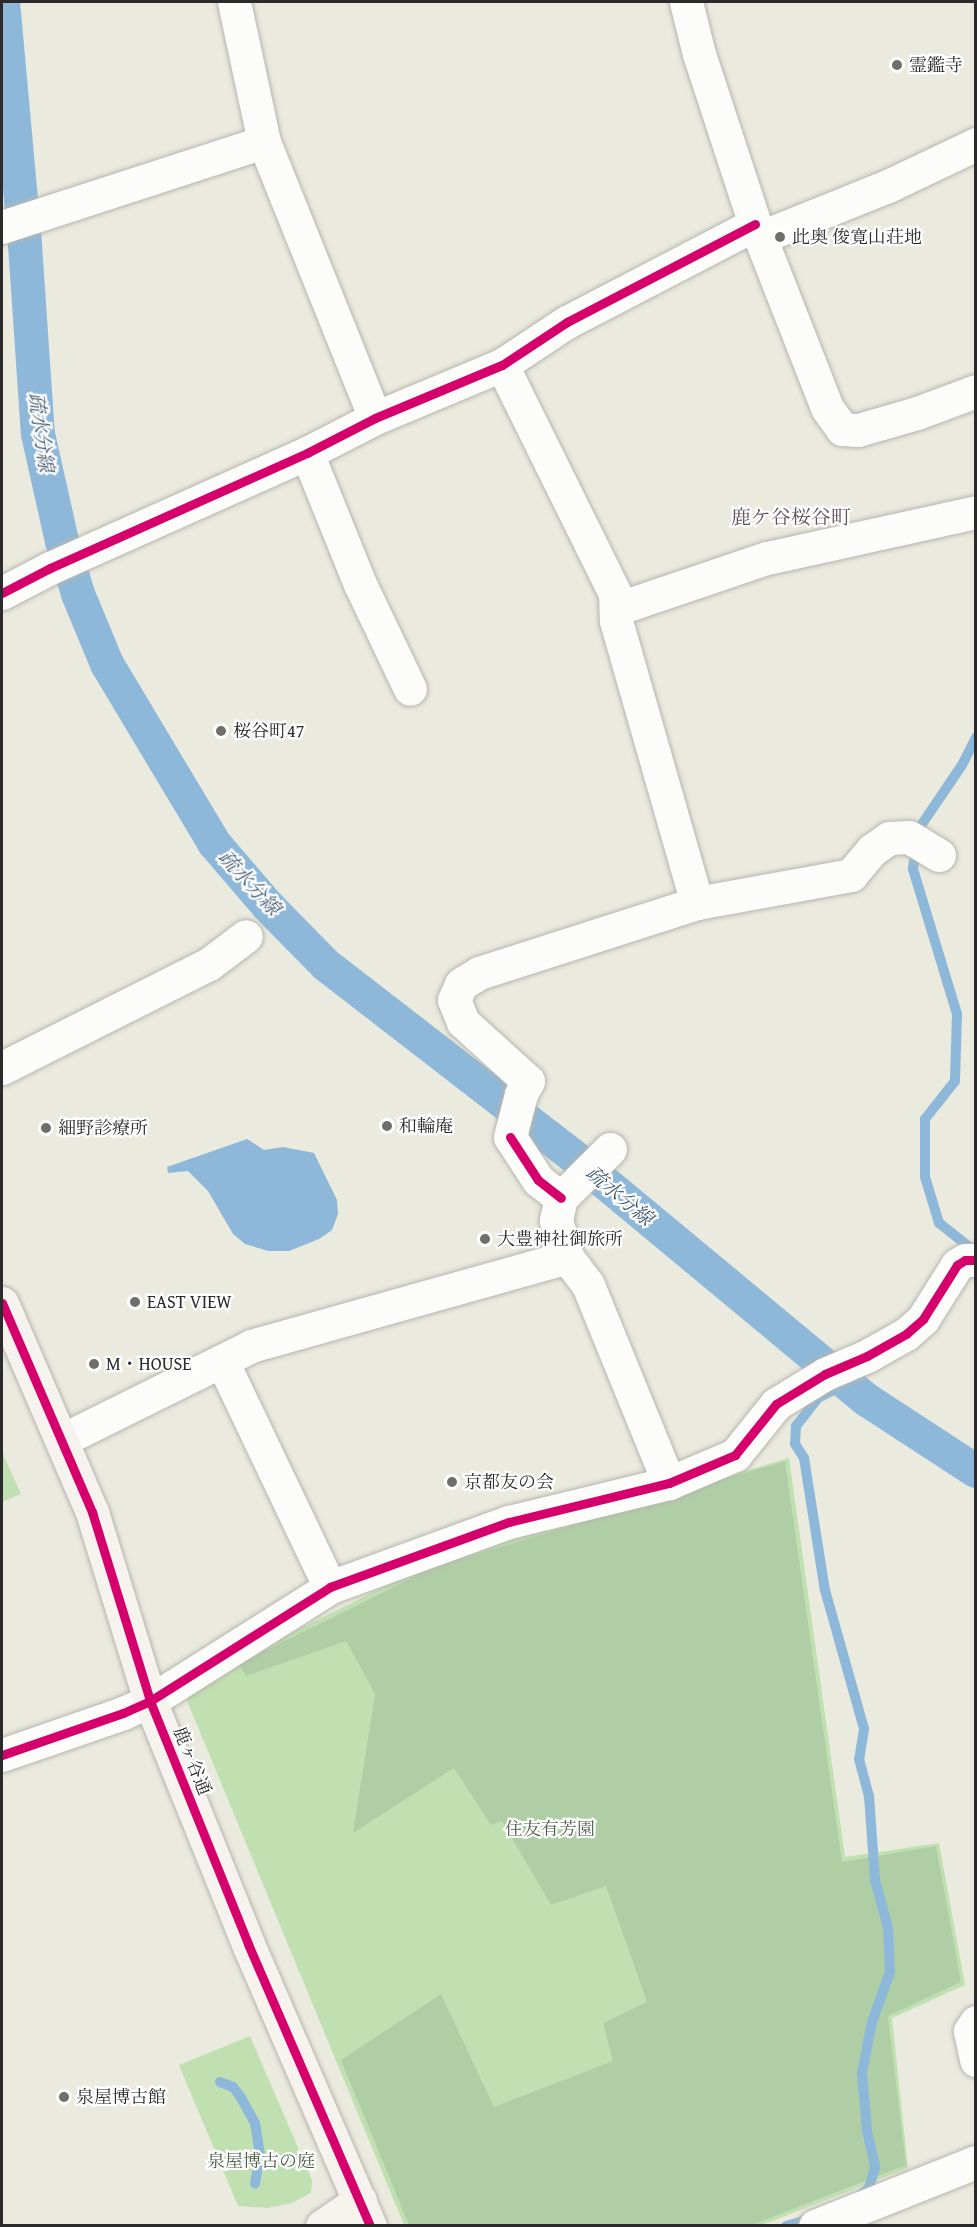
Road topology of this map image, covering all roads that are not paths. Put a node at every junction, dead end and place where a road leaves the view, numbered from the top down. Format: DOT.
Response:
graph roads {
  1 [pos="234,2"];
  2 [pos="686,2"];
  3 [pos="264,142"];
  4 [pos="975,144"];
  5 [pos="15,223"];
  6 [pos="758,231"];
  7 [pos="502,365"];
  8 [pos="975,391"];
  9 [pos="375,418"];
  10 [pos="307,453"];
  11 [pos="975,512"];
  12 [pos="2,593"];
  13 [pos="616,609"];
  14 [pos="410,689"];
  15 [pos="925,846"];
  16 [pos="697,903"];
  17 [pos="246,936"];
  18 [pos="2,1068"];
  19 [pos="597,1161"];
  20 [pos="561,1198"];
  21 [pos="567,1257"];
  22 [pos="975,1260"];
  23 [pos="2,1303"];
  24 [pos="222,1361"];
  25 [pos="62,1440"];
  26 [pos="669,1483"];
  27 [pos="330,1587"];
  28 [pos="150,1701"];
  29 [pos="2,1755"];
  30 [pos="975,2022"];
  31 [pos="975,2060"];
  32 [pos="975,2162"];
  33 [pos="365,2213"];
  34 [pos="322,2226"];
  35 [pos="815,2226"];
  1 -- 3 [label="street"];
  2 -- 6 [label="street"];
  3 -- 5 [label="street"];
  3 -- 9 [label="street"];
  4 -- 6 [label="street"];
  6 -- 7 [label="street"];
  6 -- 8 [label="street"];
  7 -- 9 [label="street"];
  7 -- 13 [label="street"];
  9 -- 10 [label="street"];
  10 -- 12 [label="street"];
  10 -- 14 [label="street"];
  11 -- 13 [label="street"];
  13 -- 16 [label="street"];
  15 -- 16 [label="street"];
  16 -- 20 [label="street"];
  17 -- 18 [label="street"];
  19 -- 20 [label="street"];
  20 -- 21 [label="street"];
  21 -- 24 [label="street"];
  21 -- 26 [label="street"];
  22 -- 26 [label="street"];
  23 -- 25 [label="street, 鹿ヶ谷通"];
  24 -- 25 [label="street"];
  24 -- 27 [label="street"];
  25 -- 28 [label="street, 鹿ヶ谷通"];
  26 -- 27 [label="street"];
  27 -- 28 [label="street"];
  28 -- 29 [label="street"];
  28 -- 33 [label="street, 鹿ヶ谷通"];
  30 -- 31 [label="street"];
  32 -- 35 [label="street"];
  33 -- 34 [label="street"];
}
